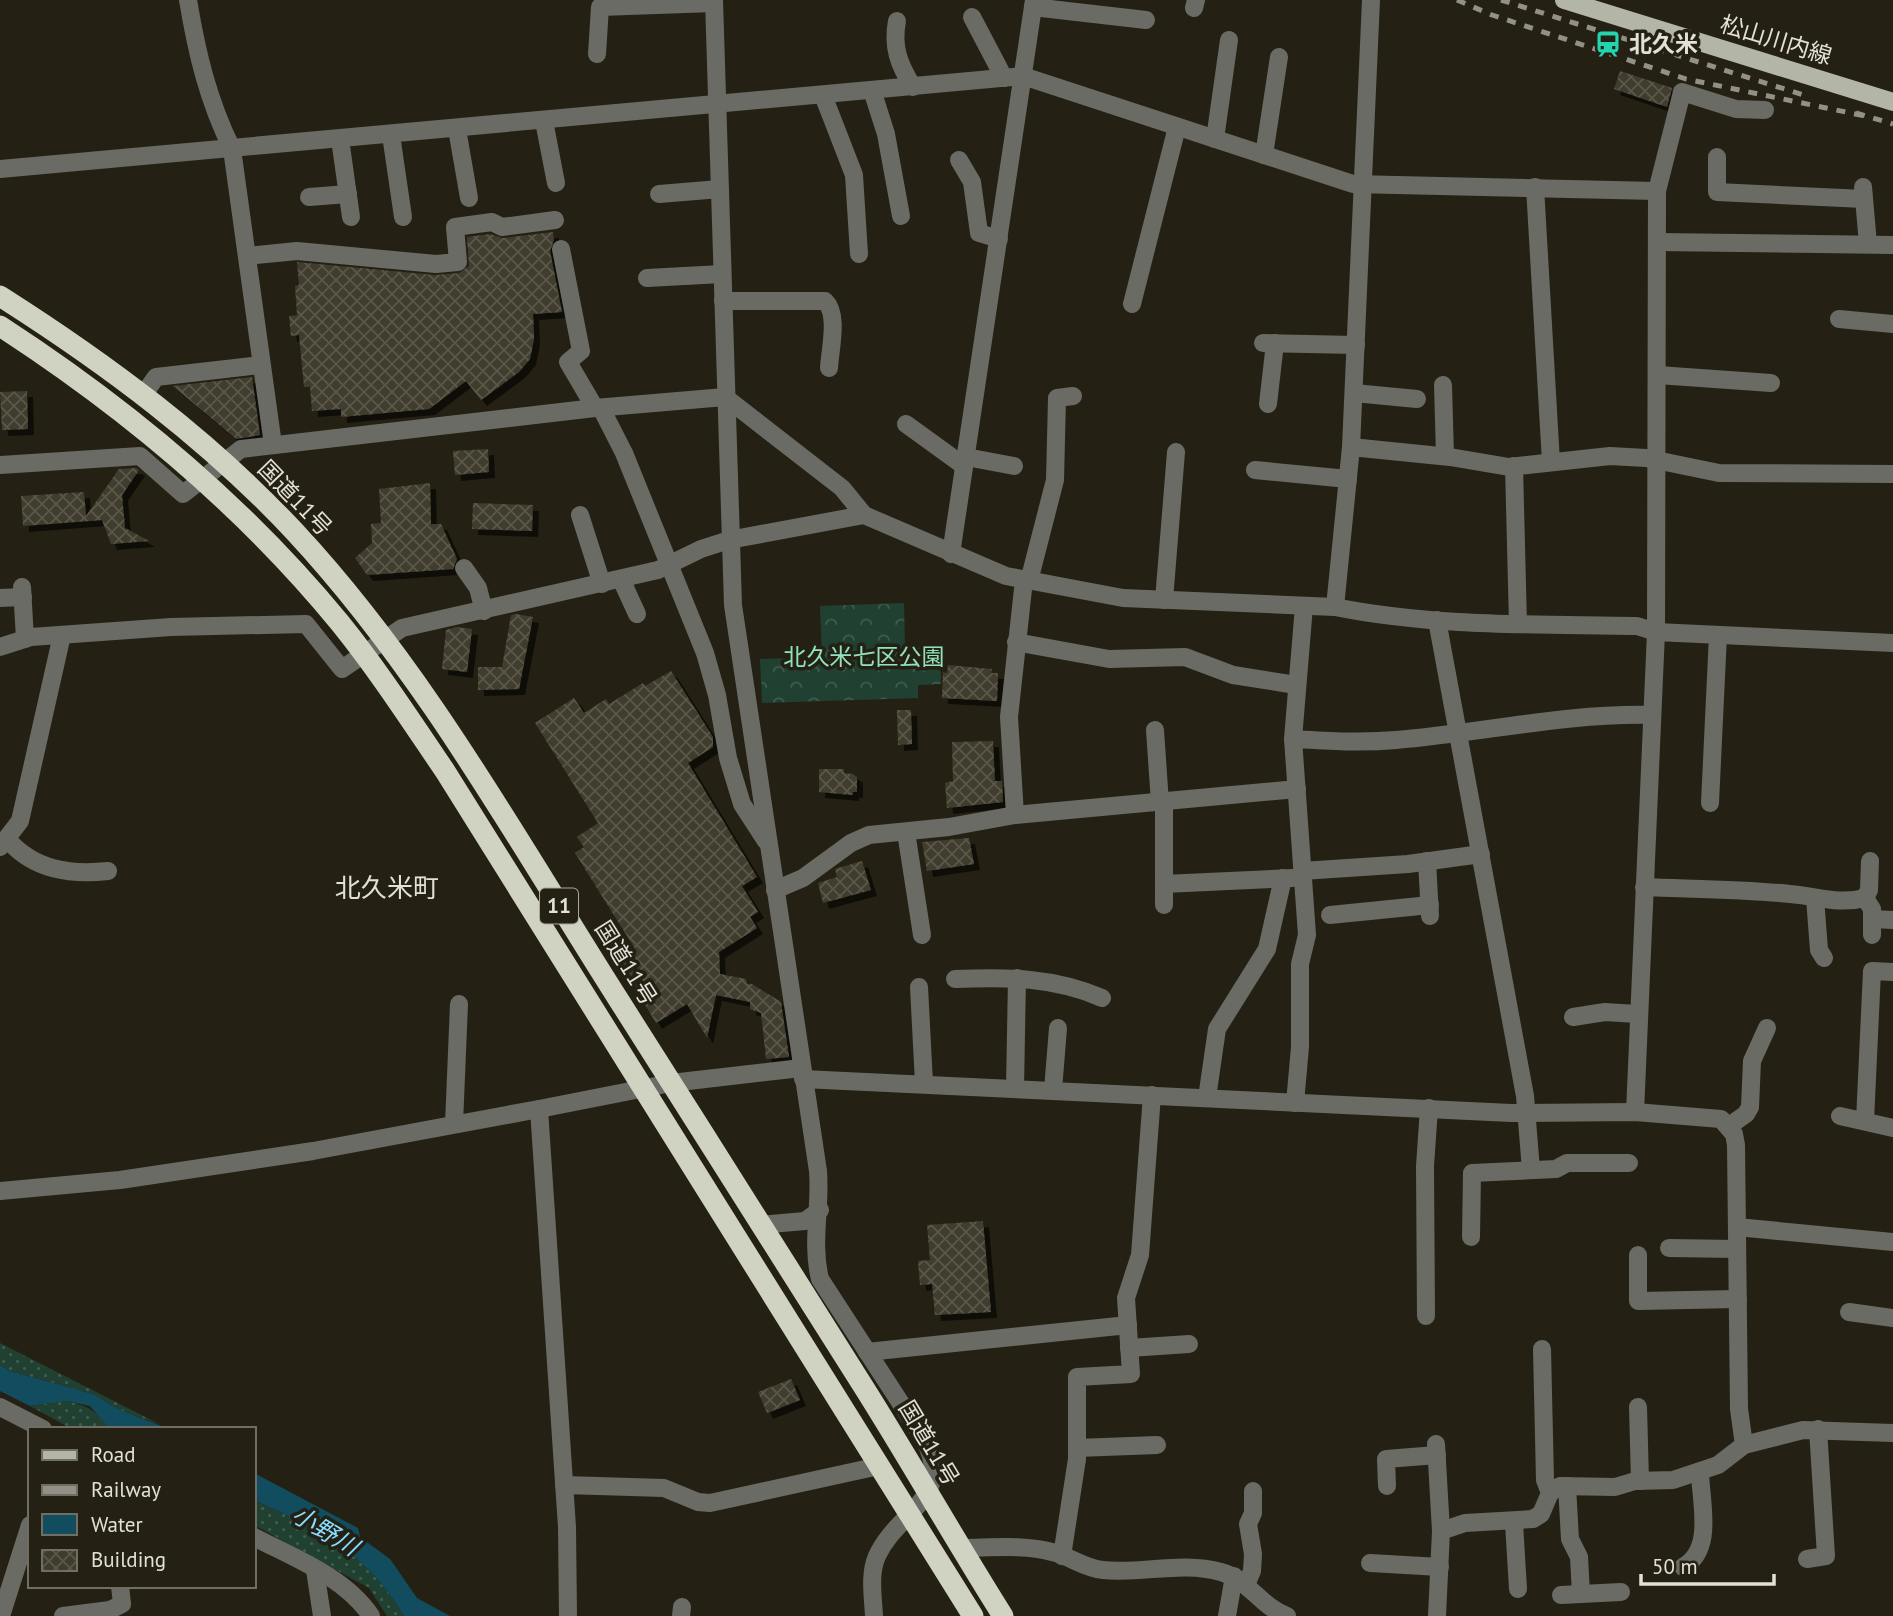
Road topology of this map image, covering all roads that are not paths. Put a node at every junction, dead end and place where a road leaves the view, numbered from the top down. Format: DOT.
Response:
graph roads {
  1 [pos="188,0"];
  2 [pos="1371,0"];
  3 [pos="1564,0"];
  4 [pos="714,2"];
  5 [pos="1034,4"];
  6 [pos="972,17"];
  7 [pos="1146,20"];
  8 [pos="897,21"];
  9 [pos="1229,40"];
  10 [pos="597,54"];
  11 [pos="1279,57"];
  12 [pos="1023,76"];
  13 [pos="1004,78"];
  14 [pos="913,87"];
  15 [pos="872,90"];
  16 [pos="823,95"];
  17 [pos="1893,102"];
  18 [pos="718,105"];
  19 [pos="1765,110"];
  20 [pos="544,121"];
  21 [pos="1177,127"];
  22 [pos="457,129"];
  23 [pos="391,135"];
  24 [pos="340,139"];
  25 [pos="1215,139"];
  26 [pos="232,149"];
  27 [pos="1264,155"];
  28 [pos="1717,157"];
  29 [pos="959,160"];
  30 [pos="0,169"];
  31 [pos="556,183"];
  32 [pos="1365,186"];
  33 [pos="1535,187"];
  34 [pos="720,190"];
  35 [pos="1657,191"];
  36 [pos="348,194"];
  37 [pos="659,194"];
  38 [pos="309,197"];
  39 [pos="469,198"];
  40 [pos="901,216"];
  41 [pos="351,217"];
  42 [pos="403,217"];
  43 [pos="555,219"];
  44 [pos="999,239"];
  45 [pos="1657,242"];
  46 [pos="1868,244"];
  47 [pos="1893,244"];
  48 [pos="561,248"];
  49 [pos="859,254"];
  50 [pos="247,256"];
  51 [pos="722,274"];
  52 [pos="647,278"];
  53 [pos="0,296"];
  54 [pos="723,301"];
  55 [pos="1132,304"];
  56 [pos="1839,319"];
  57 [pos="1893,324"];
  58 [pos="0,326"];
  59 [pos="1356,345"];
  60 [pos="260,365"];
  61 [pos="829,368"];
  62 [pos="1658,375"];
  63 [pos="1771,383"];
  64 [pos="1443,385"];
  65 [pos="1354,393"];
  66 [pos="144,394"];
  67 [pos="1073,396"];
  68 [pos="725,397"];
  69 [pos="1417,399"];
  70 [pos="1268,404"];
  71 [pos="598,408"];
  72 [pos="906,424"];
  73 [pos="273,445"];
  74 [pos="1351,447"];
  75 [pos="1176,452"];
  76 [pos="1445,456"];
  77 [pos="965,461"];
  78 [pos="222,462"];
  79 [pos="1551,462"];
  80 [pos="1658,462"];
  81 [pos="0,465"];
  82 [pos="1014,466"];
  83 [pos="1514,466"];
  84 [pos="1255,470"];
  85 [pos="1893,474"];
  86 [pos="202,478"];
  87 [pos="1348,479"];
  88 [pos="580,515"];
  89 [pos="864,515"];
  90 [pos="729,540"];
  91 [pos="951,554"];
  92 [pos="670,564"];
  93 [pos="464,568"];
  94 [pos="621,579"];
  95 [pos="1026,580"];
  96 [pos="601,584"];
  97 [pos="0,598"];
  98 [pos="1164,600"];
  99 [pos="1304,606"];
  100 [pos="1335,607"];
  101 [pos="484,611"];
  102 [pos="637,614"];
  103 [pos="1437,620"];
  104 [pos="1518,624"];
  105 [pos="1656,632"];
  106 [pos="62,635"];
  107 [pos="1718,635"];
  108 [pos="25,639"];
  109 [pos="383,640"];
  110 [pos="1016,642"];
  111 [pos="1893,643"];
  112 [pos="0,647"];
  113 [pos="362,653"];
  114 [pos="1296,685"];
  115 [pos="1652,715"];
  116 [pos="1155,730"];
  117 [pos="1460,733"];
  118 [pos="1293,739"];
  119 [pos="1297,789"];
  120 [pos="1162,803"];
  121 [pos="1710,803"];
  122 [pos="1016,815"];
  123 [pos="906,832"];
  124 [pos="4,844"];
  125 [pos="769,847"];
  126 [pos="1481,854"];
  127 [pos="1870,860"];
  128 [pos="1427,861"];
  129 [pos="108,872"];
  130 [pos="1303,874"];
  131 [pos="1283,878"];
  132 [pos="1164,884"];
  133 [pos="1644,887"];
  134 [pos="775,890"];
  135 [pos="1815,898"];
  136 [pos="1865,898"];
  137 [pos="1164,905"];
  138 [pos="1330,915"];
  139 [pos="1893,920"];
  140 [pos="922,935"];
  141 [pos="1824,958"];
  142 [pos="1893,972"];
  143 [pos="1017,978"];
  144 [pos="955,979"];
  145 [pos="919,987"];
  146 [pos="1102,998"];
  147 [pos="459,1004"];
  148 [pos="1637,1014"];
  149 [pos="1573,1017"];
  150 [pos="1058,1028"];
  151 [pos="1767,1028"];
  152 [pos="802,1074"];
  153 [pos="671,1083"];
  154 [pos="924,1083"];
  155 [pos="1015,1088"];
  156 [pos="644,1089"];
  157 [pos="1053,1090"];
  158 [pos="1152,1095"];
  159 [pos="1207,1098"];
  160 [pos="1295,1103"];
  161 [pos="1429,1108"];
  162 [pos="539,1110"];
  163 [pos="1527,1112"];
  164 [pos="1635,1112"];
  165 [pos="1840,1116"];
  166 [pos="1865,1121"];
  167 [pos="454,1124"];
  168 [pos="1729,1126"];
  169 [pos="1893,1128"];
  170 [pos="1629,1163"];
  171 [pos="1531,1170"];
  172 [pos="0,1191"];
  173 [pos="820,1210"];
  174 [pos="760,1225"];
  175 [pos="1737,1227"];
  176 [pos="1471,1237"];
  177 [pos="1893,1242"];
  178 [pos="1669,1248"];
  179 [pos="1737,1249"];
  180 [pos="1638,1255"];
  181 [pos="1738,1299"];
  182 [pos="1849,1312"];
  183 [pos="1426,1317"];
  184 [pos="1893,1318"];
  185 [pos="1128,1325"];
  186 [pos="1189,1344"];
  187 [pos="1129,1348"];
  188 [pos="1542,1349"];
  189 [pos="867,1352"];
  190 [pos="0,1406"];
  191 [pos="1638,1408"];
  192 [pos="39,1427"];
  193 [pos="1818,1429"];
  194 [pos="1893,1433"];
  195 [pos="1157,1445"];
  196 [pos="1744,1445"];
  197 [pos="1077,1448"];
  198 [pos="879,1466"];
  199 [pos="1700,1473"];
  200 [pos="1640,1481"];
  201 [pos="564,1485"];
  202 [pos="1387,1486"];
  203 [pos="1567,1486"];
  204 [pos="1253,1491"];
  205 [pos="928,1493"];
  206 [pos="1550,1493"];
  207 [pos="911,1515"];
  208 [pos="1514,1522"];
  209 [pos="28,1531"];
  210 [pos="1441,1531"];
  211 [pos="256,1538"];
  212 [pos="960,1548"];
  213 [pos="1062,1556"];
  214 [pos="1807,1559"];
  215 [pos="1370,1563"];
  216 [pos="1440,1567"];
  217 [pos="1683,1567"];
  218 [pos="315,1570"];
  219 [pos="1240,1581"];
  220 [pos="1518,1589"];
  221 [pos="1621,1591"];
  222 [pos="1581,1594"];
  223 [pos="1561,1595"];
  224 [pos="122,1602"];
  225 [pos="1,1616"];
  226 [pos="63,1616"];
  227 [pos="322,1616"];
  228 [pos="371,1616"];
  229 [pos="568,1616"];
  230 [pos="874,1616"];
  231 [pos="973,1616"];
  232 [pos="1003,1616"];
  233 [pos="1227,1616"];
  234 [pos="1287,1616"];
  235 [pos="1437,1616"];
  1 -- 26 [label="street"];
  2 -- 32 [label="street"];
  3 -- 17 [label="main road, 松山川内線"];
  4 -- 10 [label="street"];
  4 -- 18 [label="street"];
  5 -- 7 [label="street"];
  5 -- 12 [label="street"];
  6 -- 13 [label="street"];
  8 -- 14 [label="street"];
  9 -- 25 [label="street"];
  11 -- 27 [label="street"];
  12 -- 13 [label="street"];
  12 -- 21 [label="street"];
  12 -- 44 [label="street"];
  13 -- 14 [label="street"];
  14 -- 15 [label="street"];
  15 -- 16 [label="street"];
  15 -- 40 [label="street"];
  16 -- 18 [label="street"];
  16 -- 49 [label="street"];
  18 -- 20 [label="street"];
  18 -- 34 [label="street"];
  19 -- 35 [label="street"];
  20 -- 22 [label="street"];
  20 -- 31 [label="street"];
  21 -- 25 [label="street"];
  21 -- 55 [label="street"];
  22 -- 23 [label="street"];
  22 -- 39 [label="street"];
  23 -- 24 [label="street"];
  23 -- 42 [label="street"];
  24 -- 26 [label="street"];
  24 -- 36 [label="street"];
  25 -- 27 [label="street"];
  26 -- 30 [label="street"];
  26 -- 50 [label="street"];
  27 -- 32 [label="street"];
  28 -- 46 [label="street"];
  29 -- 44 [label="street"];
  32 -- 33 [label="street"];
  32 -- 59 [label="street"];
  33 -- 35 [label="street"];
  33 -- 79 [label="street"];
  34 -- 37 [label="street"];
  34 -- 51 [label="street"];
  35 -- 45 [label="street"];
  36 -- 38 [label="street"];
  36 -- 41 [label="street"];
  43 -- 50 [label="street"];
  44 -- 77 [label="street"];
  45 -- 46 [label="street"];
  45 -- 62 [label="street"];
  46 -- 47 [label="street"];
  48 -- 71 [label="street"];
  50 -- 60 [label="street"];
  51 -- 52 [label="street"];
  51 -- 54 [label="street"];
  53 -- 66 [label="highway, 国道11号 / 11"];
  54 -- 61 [label="street"];
  54 -- 68 [label="street"];
  56 -- 57 [label="street"];
  58 -- 86 [label="highway, 11"];
  59 -- 65 [label="street"];
  59 -- 70 [label="street"];
  60 -- 66 [label="street"];
  60 -- 73 [label="street"];
  62 -- 63 [label="street"];
  62 -- 80 [label="street"];
  64 -- 76 [label="street"];
  65 -- 69 [label="street"];
  65 -- 74 [label="street"];
  66 -- 78 [label="highway, 国道11号 / 11"];
  67 -- 95 [label="street"];
  68 -- 71 [label="street"];
  68 -- 89 [label="street"];
  68 -- 90 [label="street"];
  71 -- 73 [label="street"];
  71 -- 92 [label="street"];
  72 -- 77 [label="street"];
  73 -- 78 [label="street"];
  74 -- 76 [label="street"];
  74 -- 87 [label="street"];
  75 -- 98 [label="street"];
  76 -- 83 [label="street"];
  77 -- 82 [label="street"];
  77 -- 91 [label="street"];
  78 -- 86 [label="street"];
  78 -- 109 [label="highway, 国道11号 / 11"];
  79 -- 80 [label="street"];
  79 -- 83 [label="street"];
  80 -- 85 [label="street"];
  80 -- 105 [label="street"];
  81 -- 86 [label="street"];
  83 -- 104 [label="street"];
  84 -- 87 [label="street"];
  86 -- 113 [label="highway, 11"];
  87 -- 100 [label="street"];
  88 -- 96 [label="street"];
  89 -- 90 [label="street"];
  89 -- 91 [label="street"];
  90 -- 92 [label="street"];
  90 -- 125 [label="street"];
  91 -- 95 [label="street"];
  92 -- 94 [label="street"];
  92 -- 125 [label="street"];
  93 -- 101 [label="street"];
  94 -- 96 [label="street"];
  94 -- 102 [label="street"];
  95 -- 98 [label="street"];
  95 -- 110 [label="street"];
  96 -- 101 [label="street"];
  97 -- 108 [label="street"];
  98 -- 99 [label="street"];
  99 -- 100 [label="street"];
  99 -- 114 [label="street"];
  100 -- 103 [label="street"];
  101 -- 109 [label="street"];
  103 -- 104 [label="street"];
  103 -- 117 [label="street"];
  104 -- 105 [label="street"];
  105 -- 107 [label="street"];
  105 -- 115 [label="street"];
  106 -- 108 [label="street"];
  106 -- 113 [label="street"];
  106 -- 124 [label="street"];
  107 -- 111 [label="street"];
  107 -- 121 [label="street"];
  108 -- 112 [label="street"];
  109 -- 113 [label="street"];
  109 -- 153 [label="highway, 国道11号 / 11"];
  110 -- 114 [label="street"];
  110 -- 122 [label="street"];
  113 -- 156 [label="highway, 11"];
  114 -- 118 [label="street"];
  115 -- 117 [label="street"];
  115 -- 133 [label="street"];
  116 -- 120 [label="street"];
  117 -- 118 [label="street"];
  117 -- 126 [label="street"];
  118 -- 119 [label="street"];
  119 -- 120 [label="street"];
  119 -- 130 [label="street"];
  120 -- 122 [label="street"];
  120 -- 132 [label="street"];
  122 -- 123 [label="street"];
  123 -- 134 [label="street"];
  123 -- 140 [label="street"];
  124 -- 129 [label="street"];
  125 -- 134 [label="street"];
  126 -- 128 [label="street"];
  126 -- 163 [label="street"];
  127 -- 136 [label="street"];
  128 -- 130 [label="street"];
  128 -- 138 [label="street"];
  130 -- 131 [label="street"];
  130 -- 160 [label="street"];
  131 -- 132 [label="street"];
  131 -- 159 [label="street"];
  132 -- 137 [label="street"];
  133 -- 135 [label="street"];
  133 -- 148 [label="street"];
  134 -- 152 [label="street"];
  135 -- 136 [label="street"];
  135 -- 141 [label="street"];
  136 -- 139 [label="street"];
  142 -- 166 [label="street"];
  143 -- 144 [label="street"];
  143 -- 146 [label="street"];
  143 -- 155 [label="street"];
  145 -- 154 [label="street"];
  147 -- 167 [label="street"];
  148 -- 149 [label="street"];
  148 -- 164 [label="street"];
  150 -- 157 [label="street"];
  151 -- 168 [label="street"];
  152 -- 153 [label="street"];
  152 -- 154 [label="street"];
  152 -- 173 [label="street"];
  153 -- 156 [label="street"];
  153 -- 174 [label="highway, 国道11号 / 11"];
  154 -- 155 [label="street"];
  155 -- 157 [label="street"];
  156 -- 162 [label="street"];
  156 -- 198 [label="highway, 11"];
  157 -- 158 [label="street"];
  158 -- 159 [label="street"];
  158 -- 185 [label="street"];
  159 -- 160 [label="street"];
  160 -- 161 [label="street"];
  161 -- 163 [label="street"];
  161 -- 183 [label="street"];
  162 -- 167 [label="street"];
  162 -- 201 [label="street"];
  163 -- 164 [label="street"];
  163 -- 171 [label="street"];
  164 -- 168 [label="street"];
  165 -- 166 [label="street"];
  166 -- 169 [label="street"];
  167 -- 172 [label="street"];
  168 -- 175 [label="street"];
  170 -- 171 [label="street"];
  171 -- 176 [label="street"];
  173 -- 174 [label="street"];
  173 -- 189 [label="street"];
  174 -- 205 [label="highway, 国道11号 / 11"];
  175 -- 177 [label="street"];
  175 -- 179 [label="street"];
  178 -- 179 [label="street"];
  179 -- 181 [label="street"];
  180 -- 181 [label="street"];
  181 -- 196 [label="street"];
  182 -- 184 [label="street"];
  185 -- 187 [label="street"];
  185 -- 189 [label="street"];
  186 -- 187 [label="street"];
  187 -- 197 [label="street"];
  188 -- 206 [label="street"];
  189 -- 205 [label="street"];
  190 -- 192 [label="street"];
  191 -- 200 [label="street"];
  193 -- 194 [label="street"];
  193 -- 196 [label="street"];
  193 -- 214 [label="street"];
  195 -- 197 [label="street"];
  196 -- 199 [label="street"];
  197 -- 213 [label="street"];
  198 -- 201 [label="street"];
  198 -- 207 [label="highway, 11"];
  199 -- 200 [label="street"];
  199 -- 217 [label="street"];
  200 -- 203 [label="street"];
  201 -- 229 [label="street"];
  202 -- 210 [label="street"];
  203 -- 206 [label="street"];
  203 -- 222 [label="street"];
  204 -- 219 [label="street"];
  205 -- 207 [label="street"];
  205 -- 212 [label="highway, 国道11号 / 11"];
  206 -- 208 [label="street"];
  207 -- 230 [label="street"];
  207 -- 231 [label="highway, 11"];
  208 -- 210 [label="street"];
  208 -- 220 [label="street"];
  209 -- 225 [label="street"];
  210 -- 216 [label="street"];
  211 -- 218 [label="street"];
  212 -- 213 [label="street"];
  212 -- 232 [label="highway, 国道11号 / 11"];
  213 -- 219 [label="street"];
  215 -- 216 [label="street"];
  216 -- 235 [label="street"];
  218 -- 227 [label="street"];
  218 -- 228 [label="street"];
  219 -- 233 [label="street"];
  219 -- 234 [label="street"];
  221 -- 222 [label="street"];
  222 -- 223 [label="street"];
  224 -- 226 [label="street"];
}
